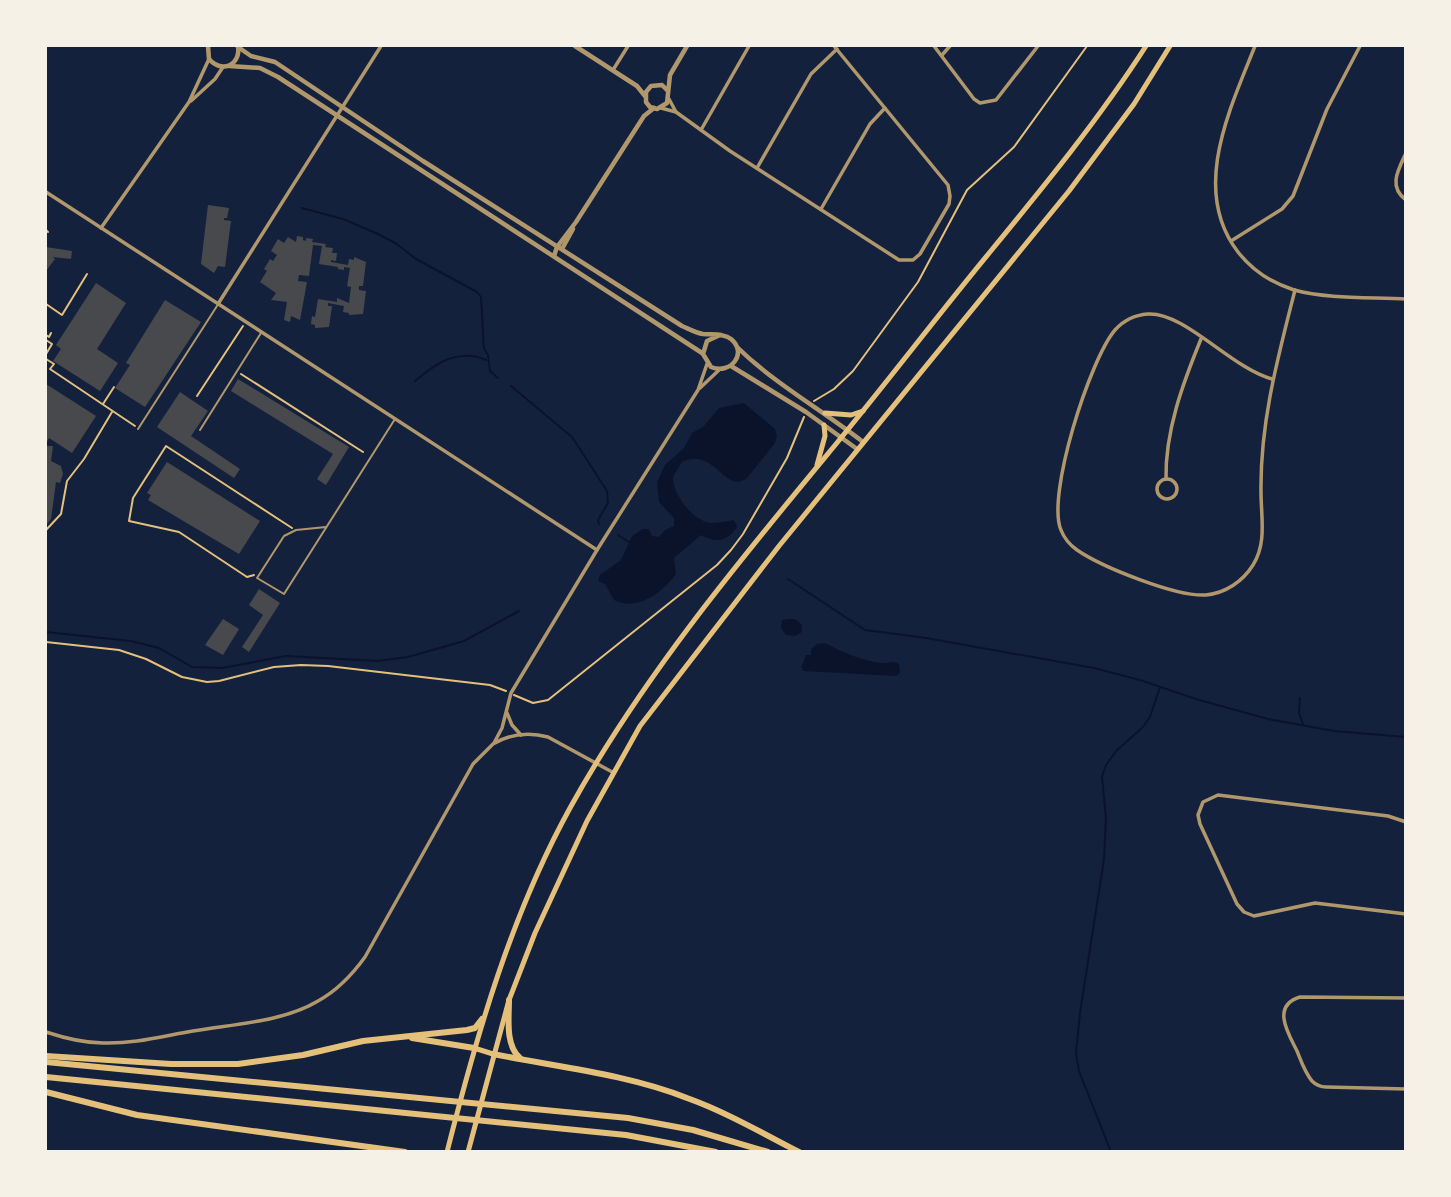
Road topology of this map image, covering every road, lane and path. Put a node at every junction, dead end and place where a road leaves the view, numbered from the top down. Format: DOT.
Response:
graph roads {
  1 [pos="238,46"];
  2 [pos="381,46"];
  3 [pos="575,46"];
  4 [pos="628,46"];
  5 [pos="687,46"];
  6 [pos="749,46"];
  7 [pos="934,46"];
  8 [pos="950,46"];
  9 [pos="1038,46"];
  10 [pos="1087,46"];
  11 [pos="1146,46"];
  12 [pos="1170,46"];
  13 [pos="1255,46"];
  14 [pos="1360,46"];
  15 [pos="206,47"];
  16 [pos="835,47"];
  17 [pos="942,55"];
  18 [pos="209,60"];
  19 [pos="226,67"];
  20 [pos="613,70"];
  21 [pos="670,75"];
  22 [pos="657,85"];
  23 [pos="637,86"];
  24 [pos="651,86"];
  25 [pos="668,92"];
  26 [pos="645,99"];
  27 [pos="669,99"];
  28 [pos="189,102"];
  29 [pos="342,107"];
  30 [pos="654,108"];
  31 [pos="661,108"];
  32 [pos="885,108"];
  33 [pos="676,112"];
  34 [pos="337,115"];
  35 [pos="644,116"];
  36 [pos="701,130"];
  37 [pos="1405,153"];
  38 [pos="757,168"];
  39 [pos="46,192"];
  40 [pos="1405,200"];
  41 [pos="821,209"];
  42 [pos="101,228"];
  43 [pos="1230,241"];
  44 [pos="559,248"];
  45 [pos="554,256"];
  46 [pos="87,274"];
  47 [pos="1295,290"];
  48 [pos="1405,299"];
  49 [pos="46,304"];
  50 [pos="218,304"];
  51 [pos="245,322"];
  52 [pos="262,332"];
  53 [pos="51,333"];
  54 [pos="720,335"];
  55 [pos="47,336"];
  56 [pos="1202,339"];
  57 [pos="46,340"];
  58 [pos="737,348"];
  59 [pos="46,354"];
  60 [pos="703,354"];
  61 [pos="46,359"];
  62 [pos="707,364"];
  63 [pos="731,366"];
  64 [pos="719,370"];
  65 [pos="240,373"];
  66 [pos="1272,379"];
  67 [pos="114,387"];
  68 [pos="698,390"];
  69 [pos="197,396"];
  70 [pos="811,403"];
  71 [pos="102,405"];
  72 [pos="863,411"];
  73 [pos="112,412"];
  74 [pos="806,412"];
  75 [pos="825,412"];
  76 [pos="395,419"];
  77 [pos="824,425"];
  78 [pos="138,429"];
  79 [pos="200,430"];
  80 [pos="848,430"];
  81 [pos="842,437"];
  82 [pos="863,442"];
  83 [pos="857,449"];
  84 [pos="363,452"];
  85 [pos="817,468"];
  86 [pos="1166,479"];
  87 [pos="326,527"];
  88 [pos="46,530"];
  89 [pos="296,530"];
  90 [pos="597,550"];
  91 [pos="259,574"];
  92 [pos="46,642"];
  93 [pos="511,694"];
  94 [pos="507,711"];
  95 [pos="521,735"];
  96 [pos="494,743"];
  97 [pos="596,764"];
  98 [pos="614,774"];
  99 [pos="1405,822"];
  100 [pos="1405,914"];
  101 [pos="1405,998"];
  102 [pos="509,1000"];
  103 [pos="482,1019"];
  104 [pos="46,1032"];
  105 [pos="400,1037"];
  106 [pos="474,1048"];
  107 [pos="493,1054"];
  108 [pos="46,1056"];
  109 [pos="524,1060"];
  110 [pos="46,1062"];
  111 [pos="46,1077"];
  112 [pos="1405,1089"];
  113 [pos="46,1091"];
  114 [pos="405,1152"];
  115 [pos="447,1152"];
  116 [pos="468,1152"];
  117 [pos="716,1152"];
  118 [pos="768,1152"];
  119 [pos="799,1152"];
  1 -- 19 [label="street"];
  1 -- 29 [label="street"];
  2 -- 29 [label="street"];
  3 -- 20 [label="street"];
  4 -- 20 [label="street"];
  5 -- 21 [label="street"];
  6 -- 36 [label="street"];
  7 -- 17 [label="street"];
  8 -- 17 [label="street"];
  9 -- 17 [label="street"];
  10 -- 70 [label="path"];
  11 -- 72 [label="main road"];
  12 -- 82 [label="main road"];
  13 -- 43 [label="street"];
  14 -- 43 [label="street"];
  15 -- 18 [label="street"];
  16 -- 32 [label="street"];
  16 -- 38 [label="street"];
  18 -- 19 [label="street"];
  18 -- 28 [label="street"];
  19 -- 28 [label="street"];
  19 -- 34 [label="street"];
  20 -- 23 [label="street"];
  21 -- 22 [label="street"];
  21 -- 25 [label="street"];
  22 -- 24 [label="street"];
  22 -- 25 [label="street"];
  23 -- 24 [label="street"];
  23 -- 26 [label="street"];
  24 -- 26 [label="street"];
  25 -- 27 [label="street"];
  26 -- 30 [label="street"];
  26 -- 35 [label="street"];
  27 -- 31 [label="street"];
  27 -- 33 [label="street"];
  28 -- 42 [label="street"];
  29 -- 34 [label="street"];
  29 -- 44 [label="street"];
  30 -- 31 [label="street"];
  30 -- 35 [label="street"];
  31 -- 33 [label="street"];
  32 -- 41 [label="street"];
  32 -- 41 [label="street"];
  33 -- 36 [label="street"];
  34 -- 45 [label="street"];
  34 -- 50 [label="street"];
  35 -- 44 [label="street"];
  36 -- 38 [label="street"];
  37 -- 40 [label="street"];
  38 -- 41 [label="street"];
  39 -- 42 [label="street"];
  42 -- 50 [label="street"];
  43 -- 47 [label="street"];
  44 -- 45 [label="street"];
  44 -- 54 [label="street"];
  45 -- 60 [label="street"];
  46 -- 49 [label="path"];
  47 -- 48 [label="street"];
  47 -- 66 [label="street"];
  50 -- 51 [label="street"];
  50 -- 78 [label="lane"];
  51 -- 52 [label="street"];
  51 -- 69 [label="path"];
  52 -- 76 [label="street"];
  52 -- 79 [label="lane"];
  53 -- 55 [label="path"];
  54 -- 58 [label="street"];
  54 -- 60 [label="street"];
  56 -- 66 [label="street"];
  56 -- 66 [label="street"];
  56 -- 86 [label="street"];
  57 -- 59 [label="path"];
  58 -- 63 [label="street"];
  58 -- 70 [label="street"];
  60 -- 62 [label="street"];
  61 -- 71 [label="path"];
  62 -- 64 [label="street"];
  62 -- 68 [label="street"];
  63 -- 64 [label="street"];
  63 -- 74 [label="street"];
  64 -- 68 [label="street"];
  65 -- 84 [label="path"];
  67 -- 71 [label="path"];
  68 -- 90 [label="street"];
  70 -- 75 [label="street"];
  71 -- 73 [label="path"];
  72 -- 75 [label="main road"];
  72 -- 80 [label="main road"];
  73 -- 78 [label="path"];
  73 -- 88 [label="path"];
  74 -- 77 [label="street"];
  74 -- 93 [label="path"];
  75 -- 80 [label="street"];
  76 -- 87 [label="lane"];
  76 -- 90 [label="street"];
  77 -- 81 [label="street"];
  77 -- 85 [label="main road"];
  80 -- 81 [label="main road"];
  80 -- 82 [label="street"];
  81 -- 83 [label="street"];
  81 -- 85 [label="main road"];
  82 -- 83 [label="main road"];
  83 -- 98 [label="main road"];
  85 -- 97 [label="main road"];
  86 -- 86 [label="street"];
  87 -- 89 [label="lane"];
  87 -- 91 [label="lane"];
  89 -- 91 [label="lane"];
  89 -- 91 [label="path"];
  90 -- 93 [label="street"];
  92 -- 93 [label="path"];
  93 -- 94 [label="street"];
  94 -- 95 [label="street"];
  94 -- 96 [label="street"];
  95 -- 96 [label="street"];
  95 -- 97 [label="street"];
  96 -- 104 [label="street"];
  97 -- 98 [label="street"];
  97 -- 103 [label="main road"];
  98 -- 102 [label="main road"];
  99 -- 100 [label="street"];
  101 -- 112 [label="street"];
  102 -- 107 [label="main road"];
  102 -- 109 [label="highway"];
  103 -- 105 [label="highway"];
  103 -- 106 [label="main road"];
  105 -- 106 [label="highway"];
  105 -- 108 [label="highway"];
  106 -- 107 [label="main road"];
  106 -- 115 [label="main road"];
  107 -- 109 [label="highway"];
  107 -- 116 [label="main road"];
  109 -- 119 [label="highway"];
  110 -- 118 [label="highway"];
  111 -- 117 [label="highway"];
  113 -- 114 [label="highway"];
}
